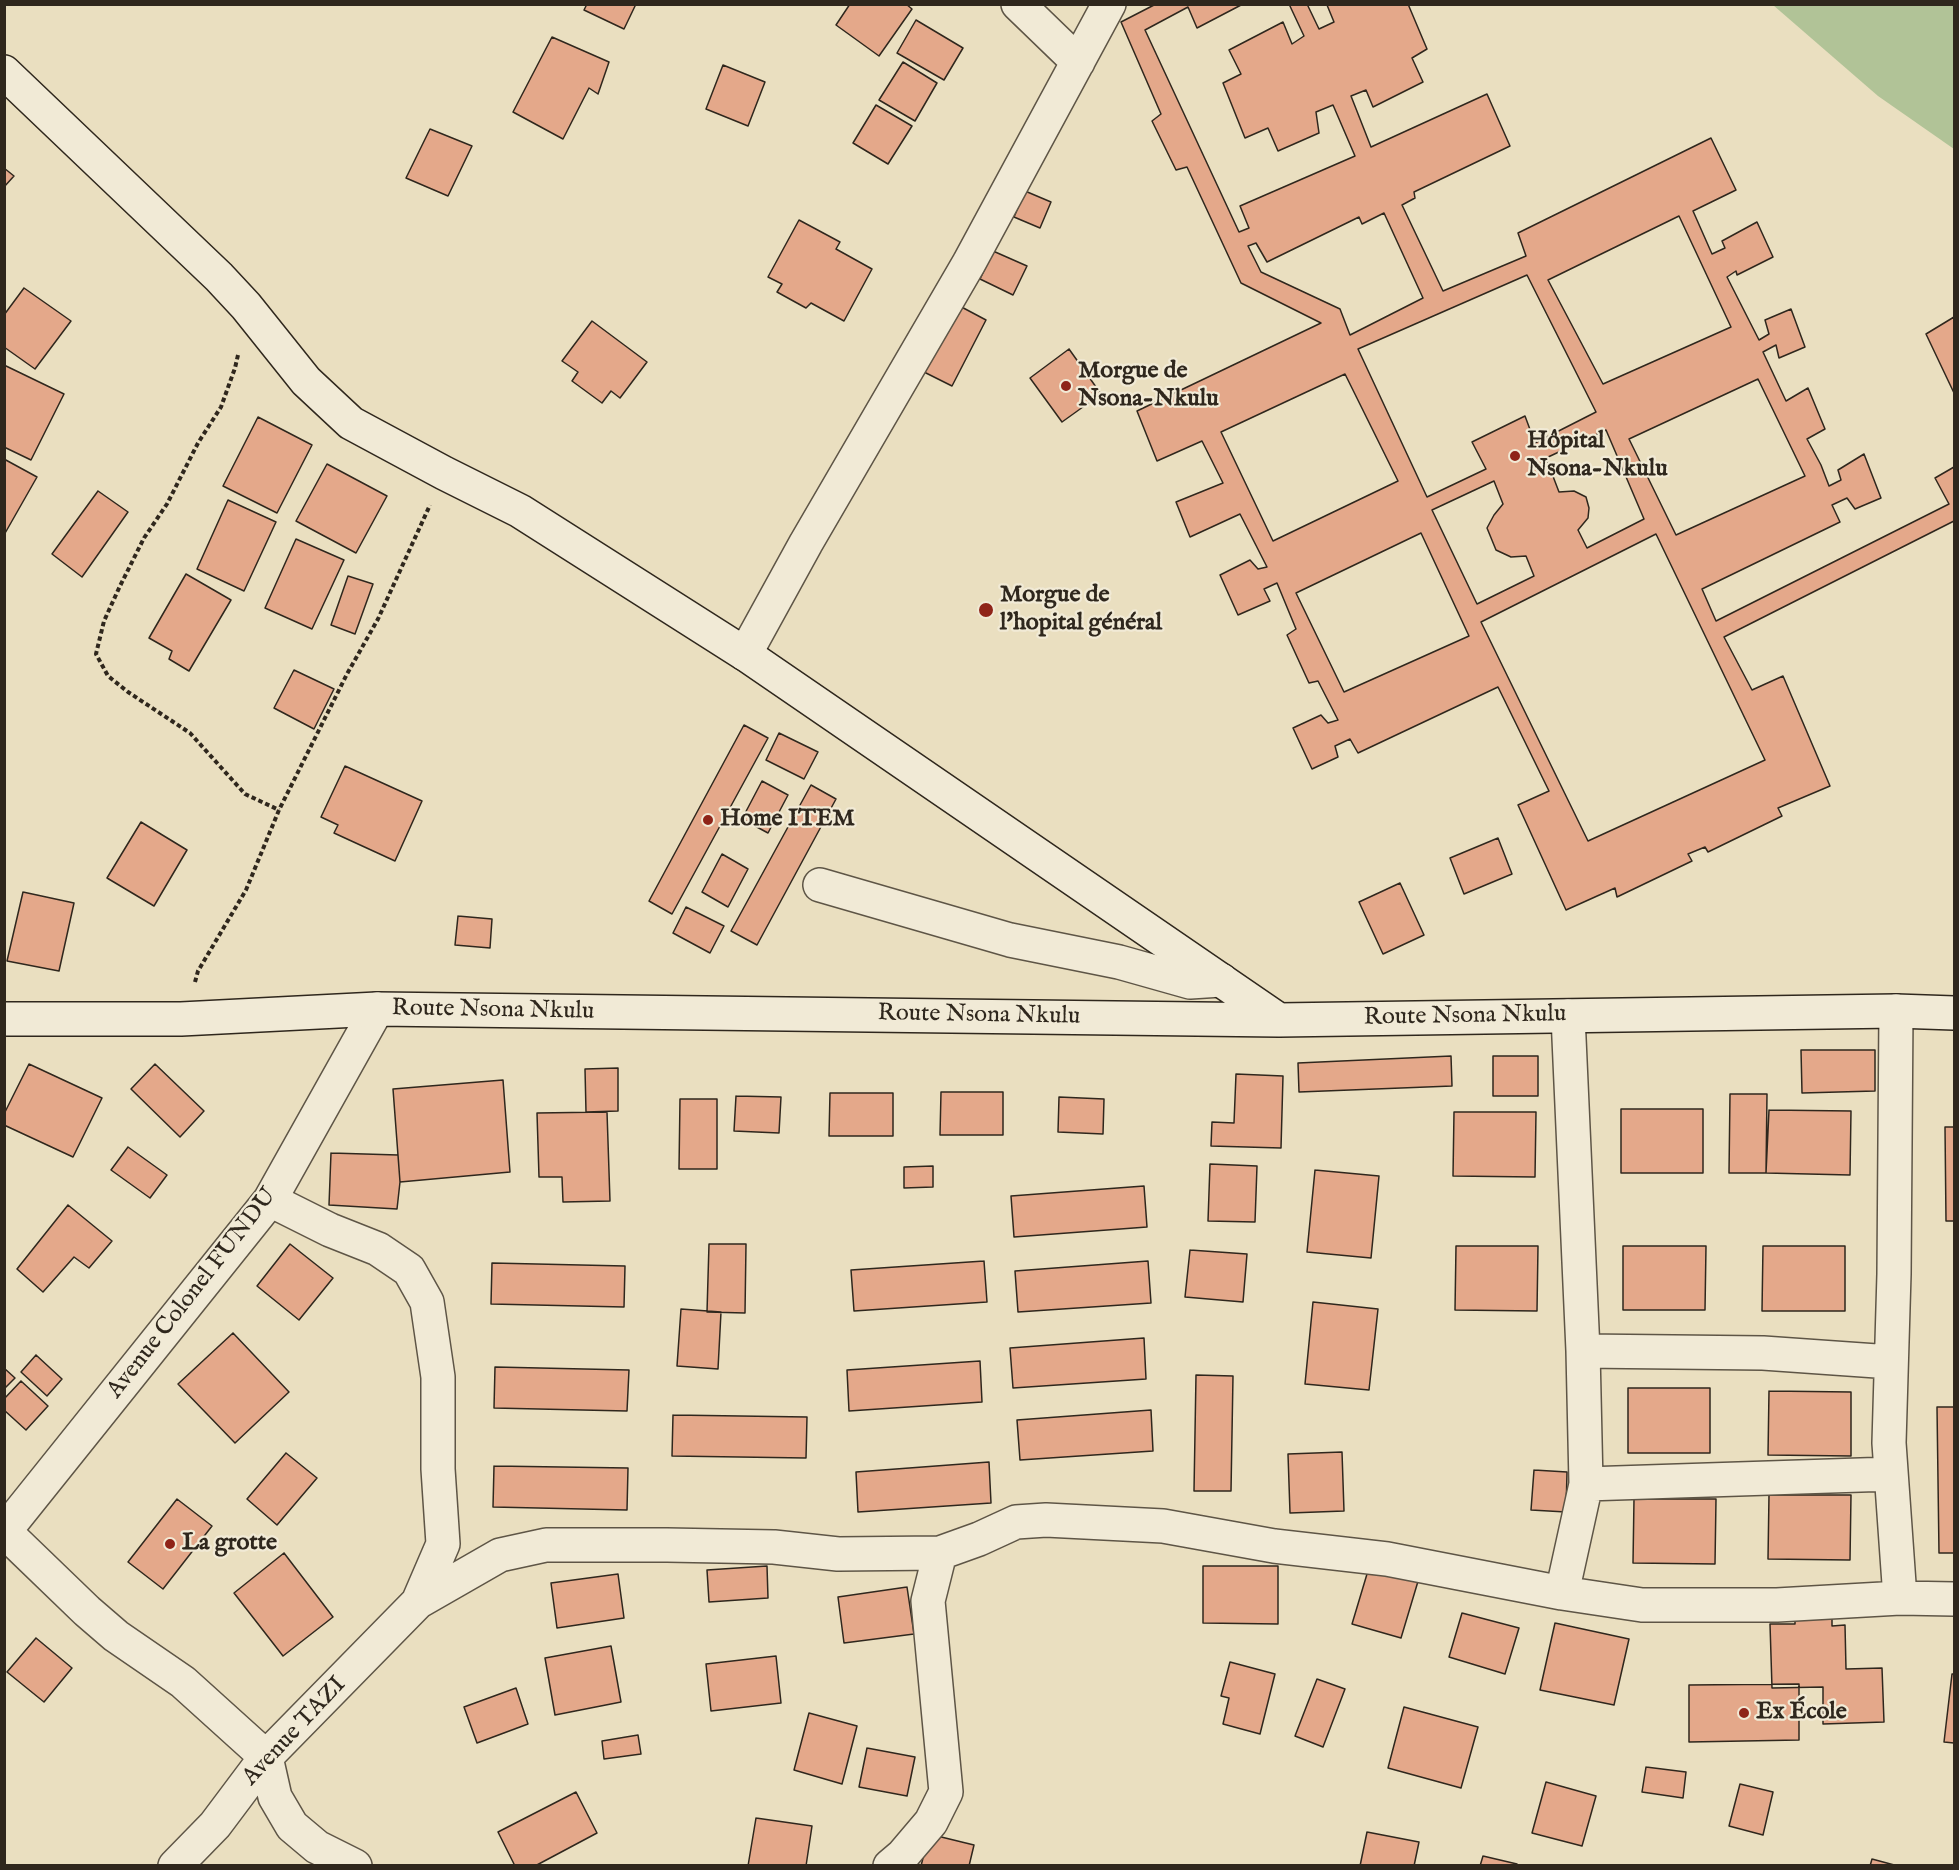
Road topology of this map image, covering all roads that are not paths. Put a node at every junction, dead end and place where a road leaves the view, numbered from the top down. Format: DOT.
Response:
graph roads {
  1 [pos="1018,4"];
  2 [pos="1109,4"];
  3 [pos="1078,62"];
  4 [pos="4,72"];
  5 [pos="745,654"];
  6 [pos="820,885"];
  7 [pos="1221,980"];
  8 [pos="377,1009"];
  9 [pos="1896,1011"];
  10 [pos="1954,1013"];
  11 [pos="1568,1016"];
  12 [pos="4,1019"];
  13 [pos="1279,1020"];
  14 [pos="270,1200"];
  15 [pos="1582,1351"];
  16 [pos="1891,1362"];
  17 [pos="1891,1474"];
  18 [pos="1586,1484"];
  19 [pos="5,1531"];
  20 [pos="443,1544"];
  21 [pos="939,1553"];
  22 [pos="500,1555"];
  23 [pos="1562,1593"];
  24 [pos="1900,1598"];
  25 [pos="1954,1599"];
  26 [pos="418,1602"];
  27 [pos="266,1757"];
  28 [pos="175,1866"];
  29 [pos="355,1866"];
  30 [pos="890,1866"];
  1 -- 3 [label="street"];
  2 -- 3 [label="street"];
  3 -- 5 [label="street"];
  4 -- 5 [label="street"];
  5 -- 7 [label="street"];
  6 -- 7 [label="street"];
  7 -- 13 [label="street"];
  8 -- 12 [label="street, Route Nsona Nkulu"];
  8 -- 13 [label="street, Route Nsona Nkulu"];
  8 -- 14 [label="street, Avenue Colonel FUNDU"];
  9 -- 10 [label="street, Route Nsona Nkulu"];
  9 -- 11 [label="street, Route Nsona Nkulu"];
  9 -- 16 [label="street"];
  11 -- 13 [label="street, Route Nsona Nkulu"];
  11 -- 15 [label="street"];
  14 -- 19 [label="street, Avenue Colonel FUNDU"];
  14 -- 20 [label="street"];
  15 -- 16 [label="street"];
  15 -- 18 [label="street"];
  16 -- 17 [label="street"];
  17 -- 18 [label="street"];
  17 -- 24 [label="street"];
  18 -- 23 [label="street"];
  19 -- 27 [label="street"];
  20 -- 22 [label="street"];
  20 -- 26 [label="street"];
  21 -- 22 [label="street"];
  21 -- 23 [label="street"];
  21 -- 30 [label="street"];
  22 -- 26 [label="street"];
  23 -- 24 [label="street"];
  24 -- 25 [label="street"];
  26 -- 27 [label="street, Avenue TAZI"];
  27 -- 28 [label="street, Avenue TAZI"];
  27 -- 29 [label="street"];
}
